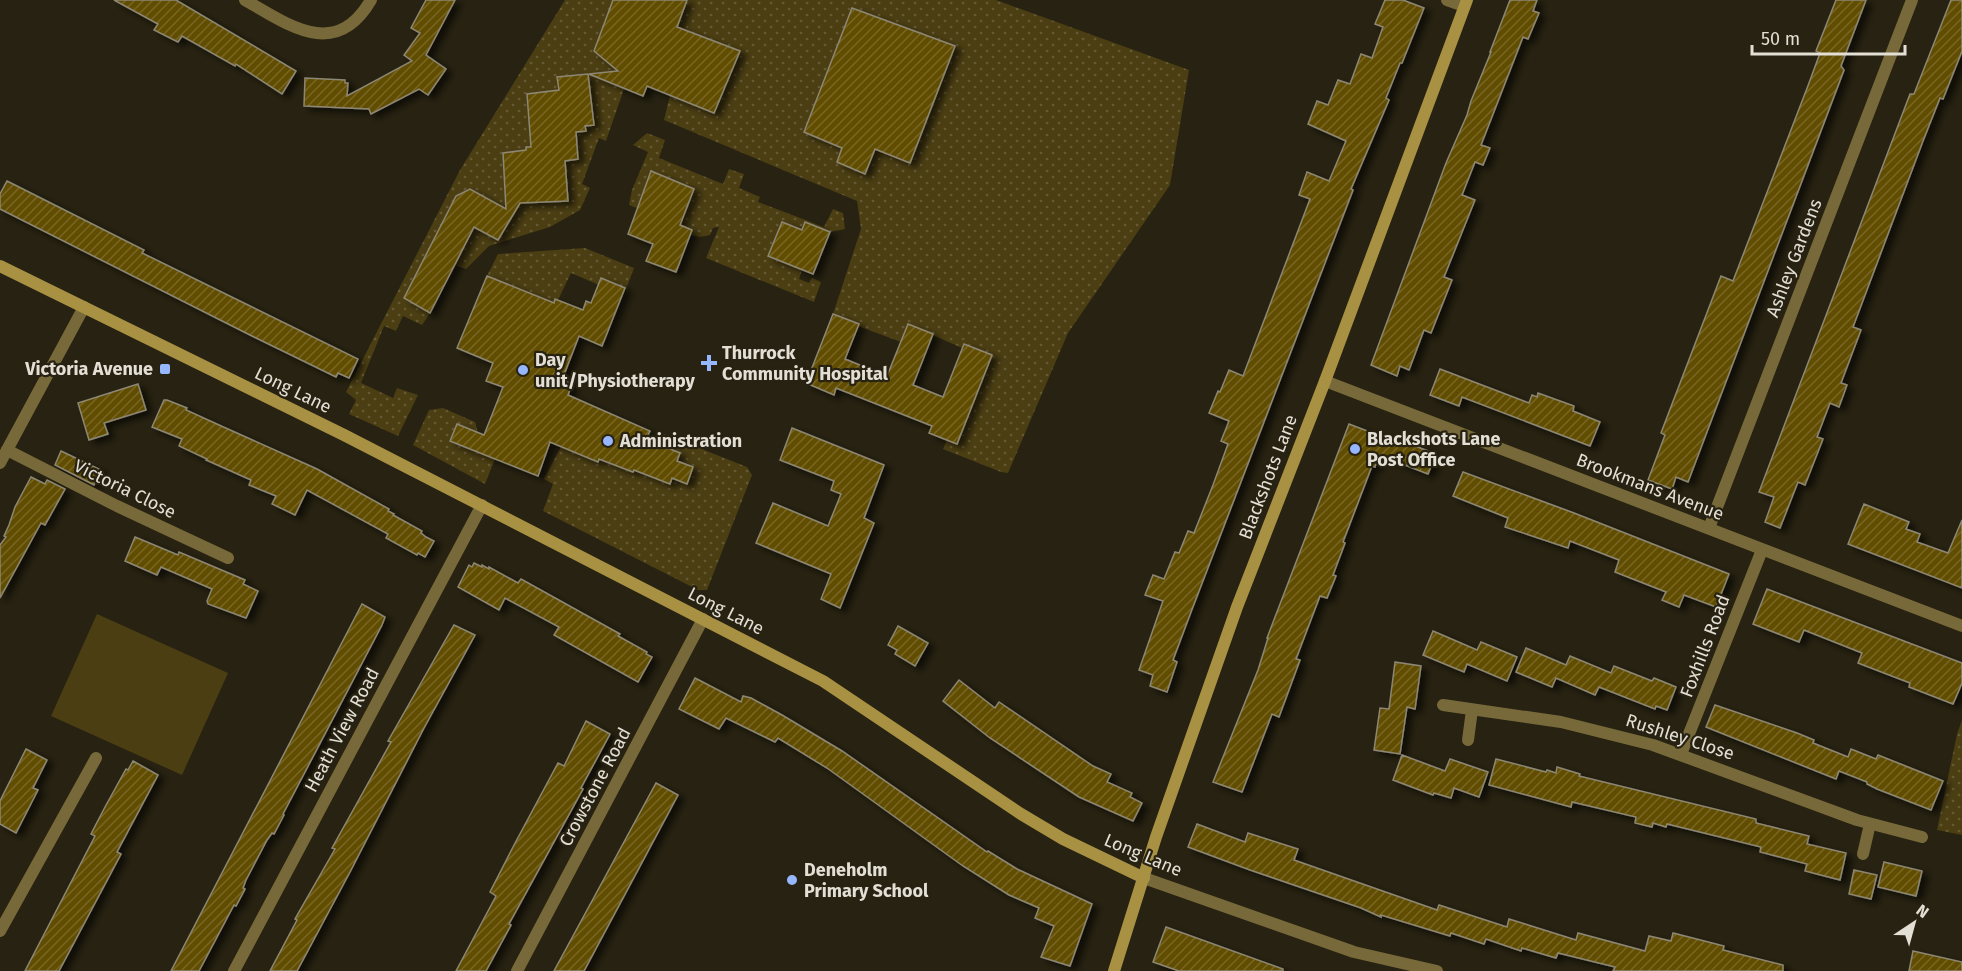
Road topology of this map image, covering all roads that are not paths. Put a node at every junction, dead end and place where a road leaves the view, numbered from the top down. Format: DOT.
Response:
graph roads {
  1 [pos="245,0"];
  2 [pos="371,0"];
  3 [pos="1447,0"];
  4 [pos="1912,0"];
  5 [pos="1466,3"];
  6 [pos="0,266"];
  7 [pos="84,307"];
  8 [pos="1325,381"];
  9 [pos="7,450"];
  10 [pos="0,463"];
  11 [pos="482,505"];
  12 [pos="1709,528"];
  13 [pos="1762,550"];
  14 [pos="228,558"];
  15 [pos="703,619"];
  16 [pos="1962,626"];
  17 [pos="1443,705"];
  18 [pos="1472,710"];
  19 [pos="1468,740"];
  20 [pos="1682,754"];
  21 [pos="96,758"];
  22 [pos="1870,824"];
  23 [pos="1922,837"];
  24 [pos="1863,854"];
  25 [pos="1144,878"];
  26 [pos="0,931"];
  27 [pos="234,971"];
  28 [pos="517,971"];
  29 [pos="1114,971"];
  30 [pos="1437,971"];
  1 -- 2 [label="street"];
  3 -- 5 [label="street"];
  4 -- 12 [label="street, Ashley Gardens"];
  5 -- 8 [label="street, Blackshots Lane"];
  6 -- 7 [label="street, Long Lane"];
  7 -- 9 [label="street"];
  7 -- 11 [label="street, Long Lane"];
  8 -- 12 [label="street, Brookmans Avenue"];
  8 -- 25 [label="street, Blackshots Lane"];
  9 -- 10 [label="street"];
  9 -- 14 [label="street, Victoria Close"];
  11 -- 15 [label="street, Long Lane"];
  11 -- 27 [label="street, Heath View Road"];
  12 -- 13 [label="street, Brookmans Avenue"];
  13 -- 16 [label="street, Brookmans Avenue"];
  13 -- 20 [label="street, Foxhills Road"];
  15 -- 25 [label="street, Long Lane"];
  15 -- 28 [label="street, Crowstone Road"];
  17 -- 18 [label="street, Rushley Close"];
  18 -- 19 [label="street"];
  18 -- 20 [label="street, Rushley Close"];
  20 -- 22 [label="street, Rushley Close"];
  21 -- 26 [label="street"];
  22 -- 23 [label="street, Rushley Close"];
  22 -- 24 [label="street"];
  25 -- 29 [label="street, Blackshots Lane"];
  25 -- 30 [label="street, Long Lane"];
}
